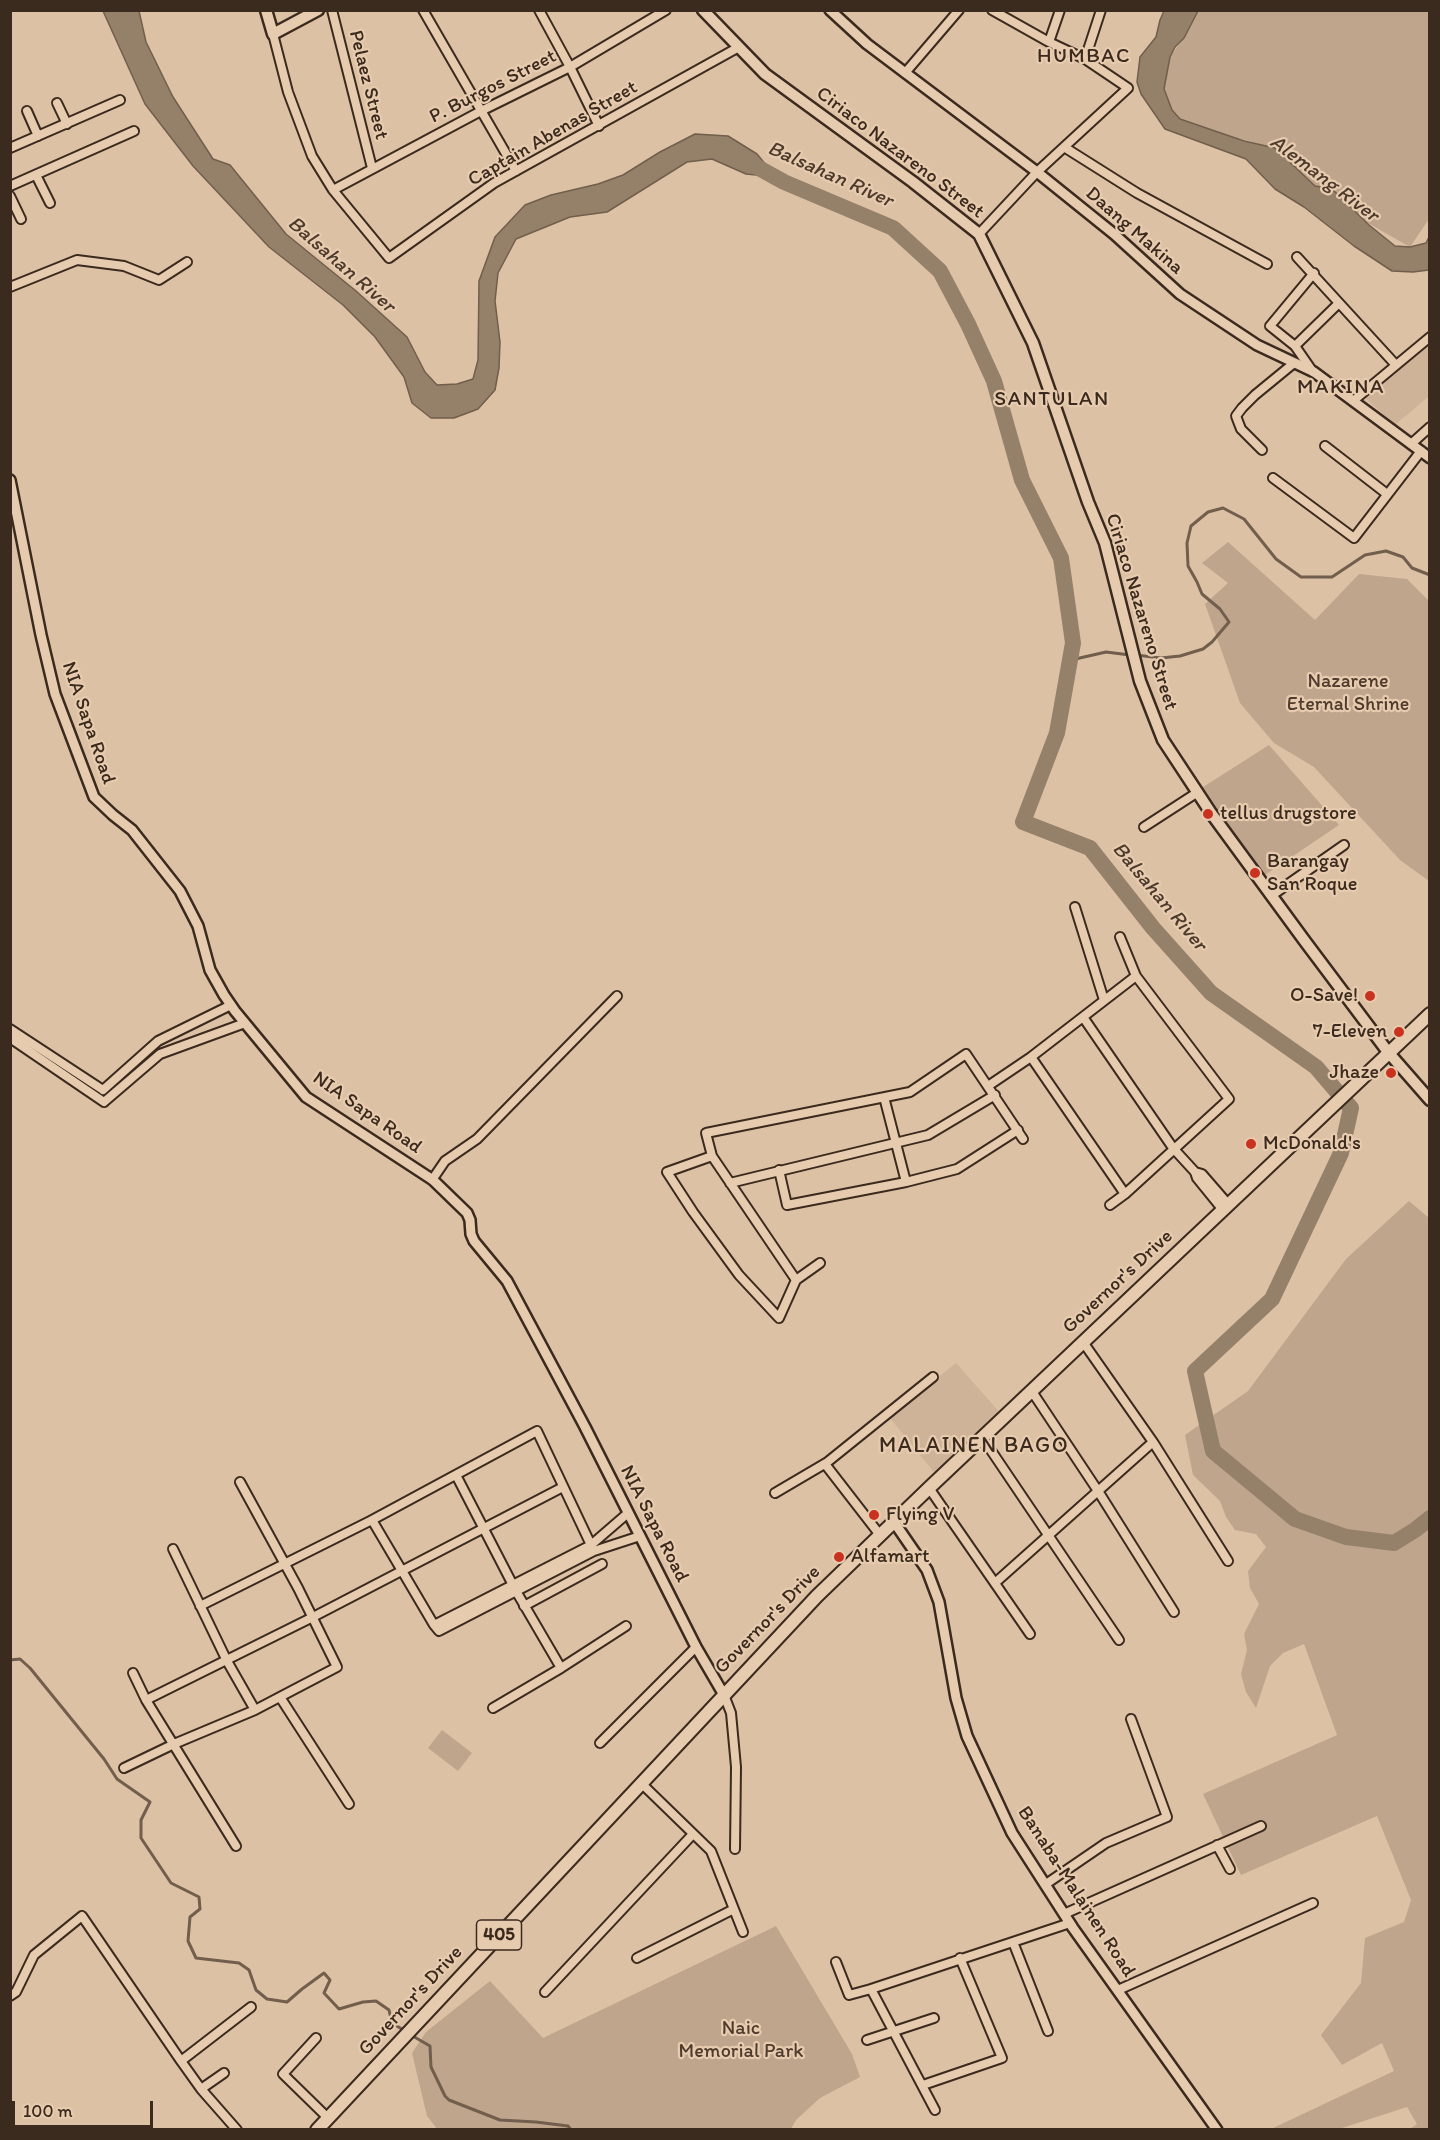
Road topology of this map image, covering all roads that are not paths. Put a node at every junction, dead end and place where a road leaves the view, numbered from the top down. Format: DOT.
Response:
graph roads {
  1 [pos="266,10"];
  2 [pos="318,10"];
  3 [pos="332,10"];
  4 [pos="423,10"];
  5 [pos="538,10"];
  6 [pos="666,10"];
  7 [pos="703,10"];
  8 [pos="830,10"];
  9 [pos="958,10"];
  10 [pos="992,10"];
  11 [pos="1060,10"];
  12 [pos="1101,10"];
  13 [pos="273,34"];
  14 [pos="1049,42"];
  15 [pos="739,47"];
  16 [pos="1085,59"];
  17 [pos="570,67"];
  18 [pos="905,73"];
  19 [pos="120,100"];
  20 [pos="57,103"];
  21 [pos="27,111"];
  22 [pos="481,111"];
  23 [pos="67,124"];
  24 [pos="599,126"];
  25 [pos="134,131"];
  26 [pos="38,136"];
  27 [pos="1064,147"];
  28 [pos="10,148"];
  29 [pos="372,168"];
  30 [pos="516,171"];
  31 [pos="1037,172"];
  32 [pos="36,175"];
  33 [pos="10,186"];
  34 [pos="333,190"];
  35 [pos="10,196"];
  36 [pos="50,203"];
  37 [pos="21,219"];
  38 [pos="979,234"];
  39 [pos="1297,257"];
  40 [pos="187,262"];
  41 [pos="1267,264"];
  42 [pos="1314,273"];
  43 [pos="10,287"];
  44 [pos="1340,303"];
  45 [pos="1430,337"];
  46 [pos="1295,346"];
  47 [pos="1294,363"];
  48 [pos="1395,364"];
  49 [pos="1314,372"];
  50 [pos="1353,401"];
  51 [pos="1430,427"];
  52 [pos="1411,444"];
  53 [pos="1325,446"];
  54 [pos="1262,450"];
  55 [pos="1421,452"];
  56 [pos="1430,458"];
  57 [pos="1273,478"];
  58 [pos="10,480"];
  59 [pos="1387,494"];
  60 [pos="1198,792"];
  61 [pos="1144,827"];
  62 [pos="1344,846"];
  63 [pos="1271,896"];
  64 [pos="1075,907"];
  65 [pos="1120,937"];
  66 [pos="1136,976"];
  67 [pos="617,996"];
  68 [pos="1104,1000"];
  69 [pos="231,1005"];
  70 [pos="1430,1014"];
  71 [pos="1083,1017"];
  72 [pos="245,1023"];
  73 [pos="10,1029"];
  74 [pos="167,1037"];
  75 [pos="10,1038"];
  76 [pos="174,1049"];
  77 [pos="1389,1052"];
  78 [pos="1031,1057"];
  79 [pos="988,1086"];
  80 [pos="103,1090"];
  81 [pos="995,1095"];
  82 [pos="884,1097"];
  83 [pos="1430,1100"];
  84 [pos="104,1102"];
  85 [pos="1018,1130"];
  86 [pos="1023,1139"];
  87 [pos="895,1144"];
  88 [pos="1173,1148"];
  89 [pos="712,1156"];
  90 [pos="779,1170"];
  91 [pos="432,1180"];
  92 [pos="906,1182"];
  93 [pos="730,1183"];
  94 [pos="1125,1194"];
  95 [pos="1222,1203"];
  96 [pos="1110,1205"];
  97 [pos="820,1263"];
  98 [pos="796,1280"];
  99 [pos="1083,1342"];
  100 [pos="933,1377"];
  101 [pos="1031,1390"];
  102 [pos="982,1437"];
  103 [pos="1153,1442"];
  104 [pos="826,1463"];
  105 [pos="456,1475"];
  106 [pos="240,1482"];
  107 [pos="563,1487"];
  108 [pos="928,1488"];
  109 [pos="1098,1491"];
  110 [pos="776,1493"];
  111 [pos="628,1513"];
  112 [pos="372,1520"];
  113 [pos="894,1522"];
  114 [pos="484,1527"];
  115 [pos="879,1535"];
  116 [pos="1049,1535"];
  117 [pos="640,1536"];
  118 [pos="592,1548"];
  119 [pos="173,1549"];
  120 [pos="1228,1561"];
  121 [pos="602,1564"];
  122 [pos="285,1565"];
  123 [pos="402,1572"];
  124 [pos="996,1582"];
  125 [pos="514,1588"];
  126 [pos="200,1606"];
  127 [pos="524,1606"];
  128 [pos="1174,1612"];
  129 [pos="313,1617"];
  130 [pos="626,1626"];
  131 [pos="1030,1634"];
  132 [pos="1119,1640"];
  133 [pos="696,1647"];
  134 [pos="227,1661"];
  135 [pos="561,1668"];
  136 [pos="133,1673"];
  137 [pos="723,1695"];
  138 [pos="280,1697"];
  139 [pos="146,1700"];
  140 [pos="493,1708"];
  141 [pos="255,1710"];
  142 [pos="1131,1719"];
  143 [pos="600,1743"];
  144 [pos="174,1744"];
  145 [pos="124,1768"];
  146 [pos="641,1783"];
  147 [pos="349,1804"];
  148 [pos="1261,1826"];
  149 [pos="693,1834"];
  150 [pos="1217,1845"];
  151 [pos="236,1846"];
  152 [pos="735,1849"];
  153 [pos="1230,1869"];
  154 [pos="1046,1884"];
  155 [pos="1313,1903"];
  156 [pos="734,1909"];
  157 [pos="1064,1914"];
  158 [pos="1070,1923"];
  159 [pos="743,1932"];
  160 [pos="1013,1942"];
  161 [pos="637,1958"];
  162 [pos="960,1958"];
  163 [pos="836,1962"];
  164 [pos="871,1989"];
  165 [pos="1118,1990"];
  166 [pos="545,1992"];
  167 [pos="10,1996"];
  168 [pos="250,2007"];
  169 [pos="934,2018"];
  170 [pos="894,2030"];
  171 [pos="1048,2031"];
  172 [pos="316,2038"];
  173 [pos="867,2040"];
  174 [pos="181,2061"];
  175 [pos="224,2073"];
  176 [pos="923,2085"];
  177 [pos="201,2089"];
  178 [pos="935,2110"];
  179 [pos="328,2118"];
  180 [pos="237,2130"];
  181 [pos="317,2130"];
  182 [pos="1217,2130"];
  1 -- 13 [label="main road"];
  2 -- 13 [label="main road"];
  3 -- 29 [label="street, Pelaez Street"];
  4 -- 22 [label="street"];
  5 -- 17 [label="street"];
  6 -- 17 [label="street, P. Burgos Street"];
  7 -- 15 [label="main road, Ciriaco Nazareno Street"];
  8 -- 18 [label="street, Daang Makina"];
  9 -- 18 [label="street"];
  10 -- 14 [label="street"];
  11 -- 14 [label="street"];
  12 -- 16 [label="street"];
  13 -- 34 [label="street"];
  14 -- 16 [label="street"];
  15 -- 24 [label="street, Captain Abenas Street"];
  15 -- 38 [label="main road, Ciriaco Nazareno Street"];
  16 -- 27 [label="street"];
  17 -- 22 [label="street, P. Burgos Street"];
  17 -- 24 [label="street"];
  18 -- 31 [label="street, Daang Makina"];
  19 -- 23 [label="street"];
  20 -- 23 [label="street"];
  21 -- 26 [label="street"];
  22 -- 29 [label="street, P. Burgos Street"];
  22 -- 30 [label="street"];
  23 -- 26 [label="street"];
  24 -- 30 [label="street, Captain Abenas Street"];
  25 -- 32 [label="street"];
  26 -- 28 [label="street"];
  27 -- 31 [label="street"];
  27 -- 41 [label="street"];
  29 -- 34 [label="street, P. Burgos Street"];
  30 -- 34 [label="street, Captain Abenas Street"];
  31 -- 38 [label="street"];
  31 -- 47 [label="street, Daang Makina"];
  32 -- 33 [label="street"];
  32 -- 36 [label="street"];
  35 -- 37 [label="street"];
  38 -- 60 [label="main road, Ciriaco Nazareno Street"];
  39 -- 42 [label="street"];
  40 -- 43 [label="street"];
  42 -- 44 [label="street"];
  42 -- 46 [label="street"];
  44 -- 46 [label="street"];
  44 -- 48 [label="street"];
  45 -- 48 [label="street"];
  46 -- 49 [label="street"];
  47 -- 49 [label="street, Daang Makina"];
  47 -- 54 [label="street"];
  48 -- 50 [label="street"];
  49 -- 50 [label="street, Daang Makina"];
  50 -- 52 [label="street, Daang Makina"];
  51 -- 52 [label="street"];
  52 -- 55 [label="street, Daang Makina"];
  53 -- 59 [label="street"];
  55 -- 56 [label="street, Daang Makina"];
  55 -- 59 [label="street"];
  57 -- 59 [label="street"];
  58 -- 69 [label="street, NIA Sapa Road"];
  60 -- 61 [label="street"];
  60 -- 63 [label="main road, Ciriaco Nazareno Street"];
  62 -- 63 [label="street"];
  63 -- 77 [label="main road, Ciriaco Nazareno Street"];
  64 -- 68 [label="street"];
  65 -- 66 [label="street"];
  66 -- 68 [label="street"];
  66 -- 88 [label="street"];
  67 -- 91 [label="street"];
  68 -- 71 [label="street"];
  69 -- 72 [label="street, NIA Sapa Road"];
  69 -- 74 [label="street"];
  70 -- 77 [label="main road, Governor's Drive"];
  71 -- 78 [label="street"];
  71 -- 88 [label="street"];
  72 -- 76 [label="street"];
  72 -- 91 [label="street, NIA Sapa Road"];
  73 -- 80 [label="street"];
  74 -- 76 [label="street"];
  74 -- 80 [label="street"];
  75 -- 84 [label="street"];
  76 -- 84 [label="street"];
  77 -- 83 [label="main road, Ciriaco Nazareno Street"];
  77 -- 95 [label="main road, Governor's Drive / 405"];
  78 -- 79 [label="street"];
  78 -- 94 [label="street"];
  79 -- 81 [label="street"];
  79 -- 82 [label="street"];
  80 -- 84 [label="street"];
  81 -- 85 [label="street"];
  81 -- 87 [label="street"];
  82 -- 87 [label="street"];
  82 -- 89 [label="street"];
  85 -- 86 [label="street"];
  85 -- 92 [label="street"];
  87 -- 90 [label="street"];
  87 -- 92 [label="street"];
  88 -- 94 [label="street"];
  88 -- 95 [label="street"];
  89 -- 93 [label="street"];
  89 -- 98 [label="street"];
  90 -- 92 [label="street"];
  90 -- 93 [label="street"];
  91 -- 111 [label="street, NIA Sapa Road"];
  93 -- 98 [label="street"];
  94 -- 96 [label="street"];
  95 -- 99 [label="main road, Governor's Drive / 405"];
  97 -- 98 [label="street"];
  99 -- 101 [label="main road, Governor's Drive / 405"];
  99 -- 103 [label="street"];
  100 -- 104 [label="street"];
  101 -- 102 [label="main road, Governor's Drive / 405"];
  101 -- 109 [label="street"];
  102 -- 108 [label="main road, Governor's Drive / 405"];
  102 -- 116 [label="street"];
  103 -- 109 [label="street"];
  103 -- 120 [label="street"];
  104 -- 110 [label="street"];
  104 -- 115 [label="street"];
  105 -- 107 [label="street"];
  105 -- 112 [label="street"];
  105 -- 114 [label="street"];
  106 -- 122 [label="street"];
  107 -- 114 [label="street"];
  107 -- 118 [label="street"];
  108 -- 113 [label="main road, Governor's Drive / 405"];
  108 -- 124 [label="street"];
  109 -- 116 [label="street"];
  109 -- 128 [label="street"];
  111 -- 117 [label="street, NIA Sapa Road"];
  111 -- 118 [label="street"];
  112 -- 122 [label="street"];
  112 -- 123 [label="street"];
  113 -- 115 [label="main road, Governor's Drive / 405"];
  113 -- 154 [label="street, Banaba-Malainen Road"];
  114 -- 123 [label="street"];
  114 -- 125 [label="street"];
  115 -- 137 [label="main road, Governor's Drive / 405"];
  116 -- 124 [label="street"];
  116 -- 132 [label="street"];
  117 -- 118 [label="street"];
  117 -- 133 [label="street, NIA Sapa Road"];
  118 -- 125 [label="street"];
  119 -- 126 [label="street"];
  121 -- 127 [label="street"];
  122 -- 126 [label="street"];
  122 -- 129 [label="street"];
  123 -- 125 [label="street"];
  123 -- 129 [label="street"];
  124 -- 131 [label="street"];
  125 -- 127 [label="street"];
  126 -- 134 [label="street"];
  127 -- 135 [label="street"];
  129 -- 134 [label="street"];
  129 -- 138 [label="street"];
  130 -- 135 [label="street"];
  133 -- 137 [label="street, NIA Sapa Road"];
  133 -- 143 [label="street"];
  134 -- 139 [label="street"];
  134 -- 141 [label="street"];
  135 -- 140 [label="street"];
  136 -- 139 [label="street"];
  137 -- 146 [label="main road, Governor's Drive / 405"];
  137 -- 152 [label="street"];
  138 -- 141 [label="street"];
  138 -- 147 [label="street"];
  139 -- 144 [label="street"];
  141 -- 144 [label="street"];
  142 -- 154 [label="street"];
  144 -- 145 [label="street"];
  144 -- 151 [label="street"];
  146 -- 149 [label="street"];
  146 -- 179 [label="main road, Governor's Drive / 405"];
  148 -- 150 [label="street"];
  149 -- 156 [label="street"];
  149 -- 166 [label="street"];
  150 -- 153 [label="street"];
  150 -- 157 [label="street"];
  154 -- 157 [label="street, Banaba-Malainen Road"];
  155 -- 165 [label="street"];
  156 -- 159 [label="street"];
  156 -- 161 [label="street"];
  157 -- 158 [label="street, Banaba-Malainen Road"];
  158 -- 160 [label="street"];
  158 -- 165 [label="street, Banaba-Malainen Road"];
  160 -- 162 [label="street"];
  160 -- 171 [label="street"];
  162 -- 164 [label="street"];
  162 -- 176 [label="street"];
  163 -- 164 [label="street"];
  164 -- 170 [label="street"];
  165 -- 182 [label="street, Banaba-Malainen Road"];
  167 -- 174 [label="street"];
  168 -- 174 [label="street"];
  169 -- 170 [label="street"];
  170 -- 173 [label="street"];
  170 -- 176 [label="street"];
  172 -- 179 [label="street"];
  174 -- 177 [label="street"];
  175 -- 177 [label="street"];
  176 -- 178 [label="street"];
  177 -- 180 [label="street"];
  179 -- 181 [label="main road, Governor's Drive / 405"];
}
